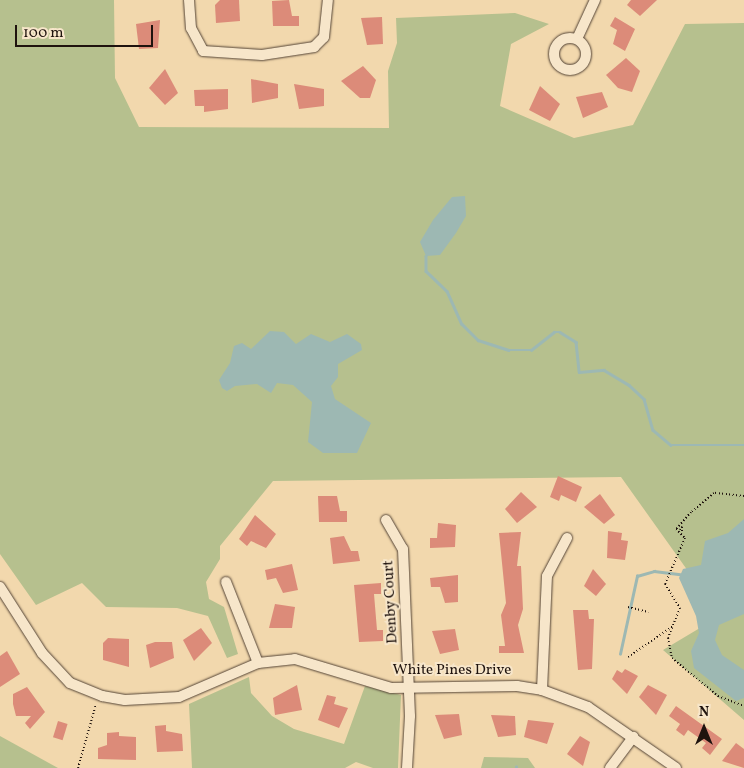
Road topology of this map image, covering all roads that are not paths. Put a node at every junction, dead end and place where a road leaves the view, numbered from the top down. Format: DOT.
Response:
graph roads {
  1 [pos="189,0"];
  2 [pos="328,0"];
  3 [pos="595,0"];
  4 [pos="577,39"];
  5 [pos="386,520"];
  6 [pos="567,538"];
  7 [pos="226,582"];
  8 [pos="0,587"];
  9 [pos="258,663"];
  10 [pos="410,687"];
  11 [pos="542,690"];
  12 [pos="633,737"];
  13 [pos="407,768"];
  14 [pos="610,768"];
  15 [pos="676,768"];
  1 -- 2 [label="street"];
  3 -- 4 [label="street"];
  5 -- 10 [label="street, Denby Court"];
  6 -- 11 [label="street"];
  7 -- 9 [label="street"];
  8 -- 9 [label="street, White Pines Drive"];
  9 -- 10 [label="street, White Pines Drive"];
  10 -- 11 [label="street, White Pines Drive"];
  10 -- 13 [label="street, Denby Court"];
  11 -- 12 [label="street, White Pines Drive"];
  12 -- 14 [label="street"];
  12 -- 15 [label="street, White Pines Drive"];
}
